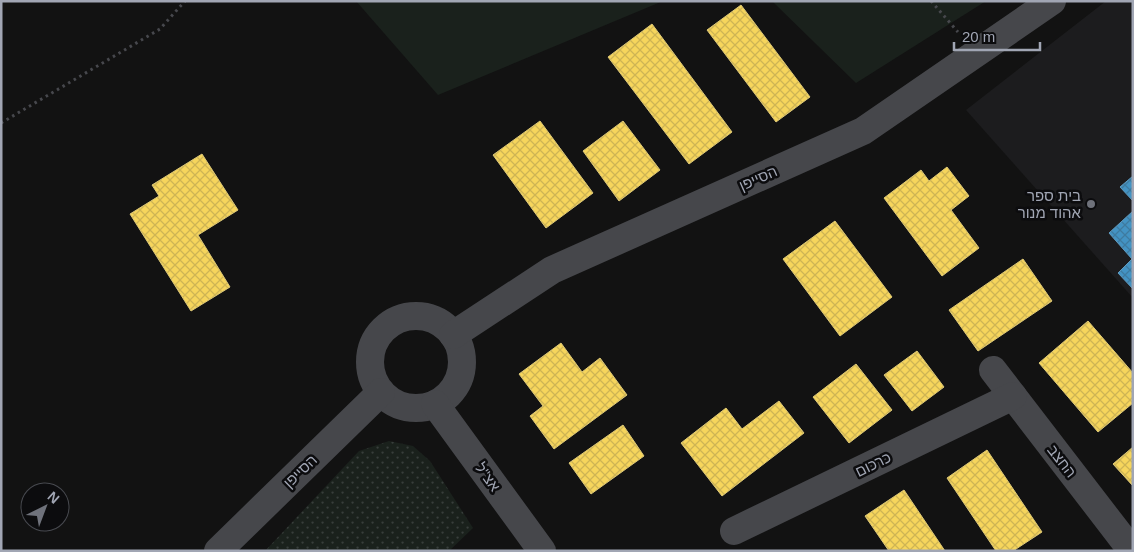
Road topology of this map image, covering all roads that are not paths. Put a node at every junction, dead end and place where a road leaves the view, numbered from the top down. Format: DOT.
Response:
graph roads {
  1 [pos="1052,1"];
  2 [pos="453,335"];
  3 [pos="993,370"];
  4 [pos="381,392"];
  5 [pos="1013,396"];
  6 [pos="435,404"];
  7 [pos="734,531"];
  8 [pos="218,551"];
  9 [pos="542,551"];
  10 [pos="1132,551"];
  1 -- 2 [label="street, הסייפן"];
  2 -- 4 [label="street"];
  2 -- 6 [label="street"];
  3 -- 5 [label="street, החצב"];
  4 -- 6 [label="street"];
  4 -- 8 [label="street, הסייפן"];
  5 -- 7 [label="street, כרכום"];
  5 -- 10 [label="street, החצב"];
  6 -- 9 [label="street, אצ\"ל"];
}
